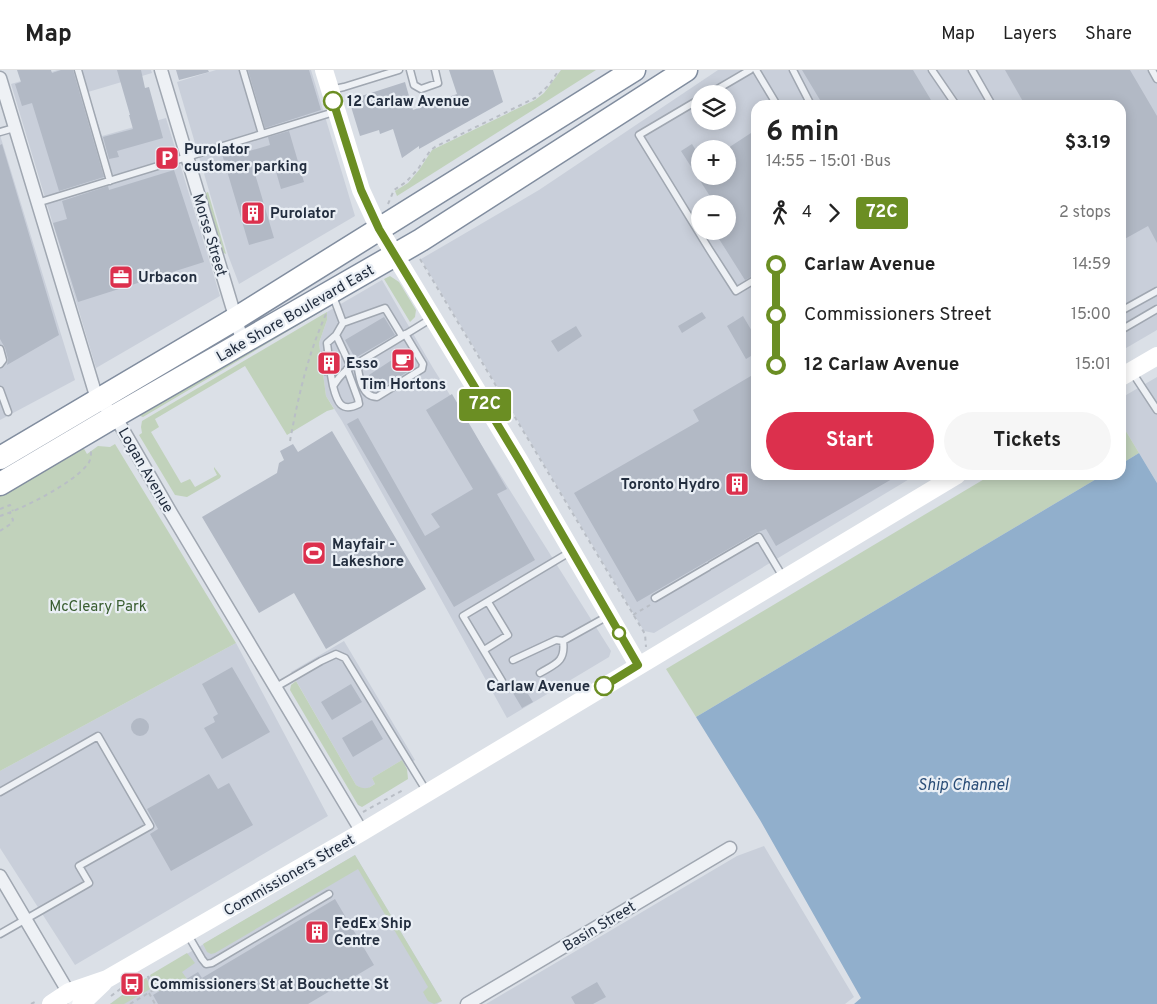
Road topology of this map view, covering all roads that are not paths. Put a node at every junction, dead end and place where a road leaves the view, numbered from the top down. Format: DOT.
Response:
graph roads {
  1 [pos="78,70"];
  2 [pos="161,70"];
  3 [pos="243,70"];
  4 [pos="324,70"];
  5 [pos="399,70"];
  6 [pos="410,70"];
  7 [pos="435,70"];
  8 [pos="634,70"];
  9 [pos="686,70"];
  10 [pos="750,70"];
  11 [pos="756,70"];
  12 [pos="793,70"];
  13 [pos="932,70"];
  14 [pos="972,70"];
  15 [pos="1152,70"];
  16 [pos="0,78"];
  17 [pos="1157,79"];
  18 [pos="724,85"];
  19 [pos="330,90"];
  20 [pos="774,100"];
  21 [pos="808,100"];
  22 [pos="953,100"];
  23 [pos="989,100"];
  24 [pos="691,104"];
  25 [pos="336,111"];
  26 [pos="14,128"];
  27 [pos="0,132"];
  28 [pos="262,134"];
  29 [pos="187,158"];
  30 [pos="110,181"];
  31 [pos="37,203"];
  32 [pos="379,229"];
  33 [pos="396,255"];
  34 [pos="751,282"];
  35 [pos="1157,291"];
  36 [pos="330,301"];
  37 [pos="1126,308"];
  38 [pos="1157,309"];
  39 [pos="433,318"];
  40 [pos="236,319"];
  41 [pos="343,323"];
  42 [pos="1126,327"];
  43 [pos="404,335"];
  44 [pos="336,336"];
  45 [pos="243,342"];
  46 [pos="0,349"];
  47 [pos="328,351"];
  48 [pos="1157,356"];
  49 [pos="0,364"];
  50 [pos="349,368"];
  51 [pos="1126,374"];
  52 [pos="331,376"];
  53 [pos="1126,377"];
  54 [pos="333,386"];
  55 [pos="0,390"];
  56 [pos="97,399"];
  57 [pos="1157,410"];
  58 [pos="8,412"];
  59 [pos="115,416"];
  60 [pos="0,458"];
  61 [pos="949,480"];
  62 [pos="4,492"];
  63 [pos="571,551"];
  64 [pos="784,578"];
  65 [pos="655,598"];
  66 [pos="488,602"];
  67 [pos="609,615"];
  68 [pos="563,641"];
  69 [pos="484,650"];
  70 [pos="640,653"];
  71 [pos="513,660"];
  72 [pos="540,673"];
  73 [pos="502,681"];
  74 [pos="276,688"];
  75 [pos="424,787"];
  76 [pos="0,792"];
  77 [pos="358,825"];
  78 [pos="730,848"];
  79 [pos="0,876"];
  80 [pos="329,894"];
  81 [pos="26,919"];
  82 [pos="0,934"];
  83 [pos="187,934"];
  84 [pos="75,1000"];
  85 [pos="46,1001"];
  86 [pos="467,1004"];
  1 -- 30 [label="lane"];
  2 -- 29 [label="street, Morse Street"];
  3 -- 28 [label="lane"];
  4 -- 19 [label="street"];
  5 -- 19 [label="lane"];
  6 -- 7 [label="lane"];
  8 -- 32 [label="highway, Lake Shore Boulevard East"];
  9 -- 33 [label="highway, Lake Shore Boulevard East"];
  10 -- 18 [label="lane"];
  11 -- 20 [label="lane"];
  12 -- 21 [label="lane"];
  13 -- 22 [label="lane"];
  14 -- 23 [label="lane"];
  15 -- 17 [label="lane"];
  16 -- 26 [label="street, Logan Avenue"];
  19 -- 25 [label="street"];
  24 -- 34 [label="lane"];
  25 -- 28 [label="lane"];
  25 -- 32 [label="street"];
  26 -- 27 [label="lane"];
  26 -- 31 [label="street, Logan Avenue"];
  28 -- 29 [label="lane"];
  29 -- 30 [label="lane"];
  29 -- 40 [label="street, Morse Street"];
  30 -- 31 [label="lane"];
  31 -- 56 [label="street, Logan Avenue"];
  32 -- 33 [label="street"];
  32 -- 40 [label="highway, Lake Shore Boulevard East"];
  33 -- 36 [label="highway, Lake Shore Boulevard East"];
  33 -- 39 [label="street"];
  35 -- 37 [label="lane"];
  36 -- 41 [label="lane"];
  36 -- 45 [label="highway, Lake Shore Boulevard East"];
  38 -- 42 [label="lane"];
  39 -- 43 [label="lane"];
  39 -- 63 [label="street"];
  40 -- 45 [label="street, Morse Street"];
  40 -- 56 [label="highway, Lake Shore Boulevard East"];
  41 -- 43 [label="lane"];
  41 -- 44 [label="lane"];
  43 -- 50 [label="lane"];
  43 -- 50 [label="lane"];
  44 -- 47 [label="lane"];
  44 -- 50 [label="lane"];
  45 -- 59 [label="highway, Lake Shore Boulevard East"];
  46 -- 49 [label="lane"];
  48 -- 51 [label="street"];
  50 -- 54 [label="lane"];
  50 -- 54 [label="lane"];
  52 -- 54 [label="lane"];
  53 -- 57 [label="lane"];
  55 -- 58 [label="lane"];
  56 -- 59 [label="street, Logan Avenue"];
  56 -- 60 [label="highway, Lake Shore Boulevard East"];
  59 -- 62 [label="highway, Lake Shore Boulevard East"];
  59 -- 74 [label="street, Logan Avenue"];
  61 -- 64 [label="street, Commissioners Street"];
  63 -- 66 [label="lane"];
  63 -- 67 [label="street"];
  64 -- 65 [label="lane"];
  64 -- 70 [label="street, Commissioners Street"];
  66 -- 69 [label="lane"];
  66 -- 69 [label="lane"];
  67 -- 68 [label="lane"];
  67 -- 70 [label="street"];
  68 -- 71 [label="lane"];
  68 -- 72 [label="lane"];
  69 -- 73 [label="lane"];
  70 -- 75 [label="street, Commissioners Street"];
  74 -- 75 [label="lane"];
  74 -- 77 [label="street, Logan Avenue"];
  75 -- 77 [label="street, Commissioners Street"];
  76 -- 81 [label="lane"];
  77 -- 83 [label="street, Commissioners Street"];
  78 -- 86 [label="street, Basin Street"];
  79 -- 81 [label="street"];
  80 -- 83 [label="lane"];
  81 -- 82 [label="lane"];
  81 -- 84 [label="street"];
  83 -- 84 [label="street, Commissioners Street"];
  84 -- 85 [label="street, Commissioners Street"];
}
